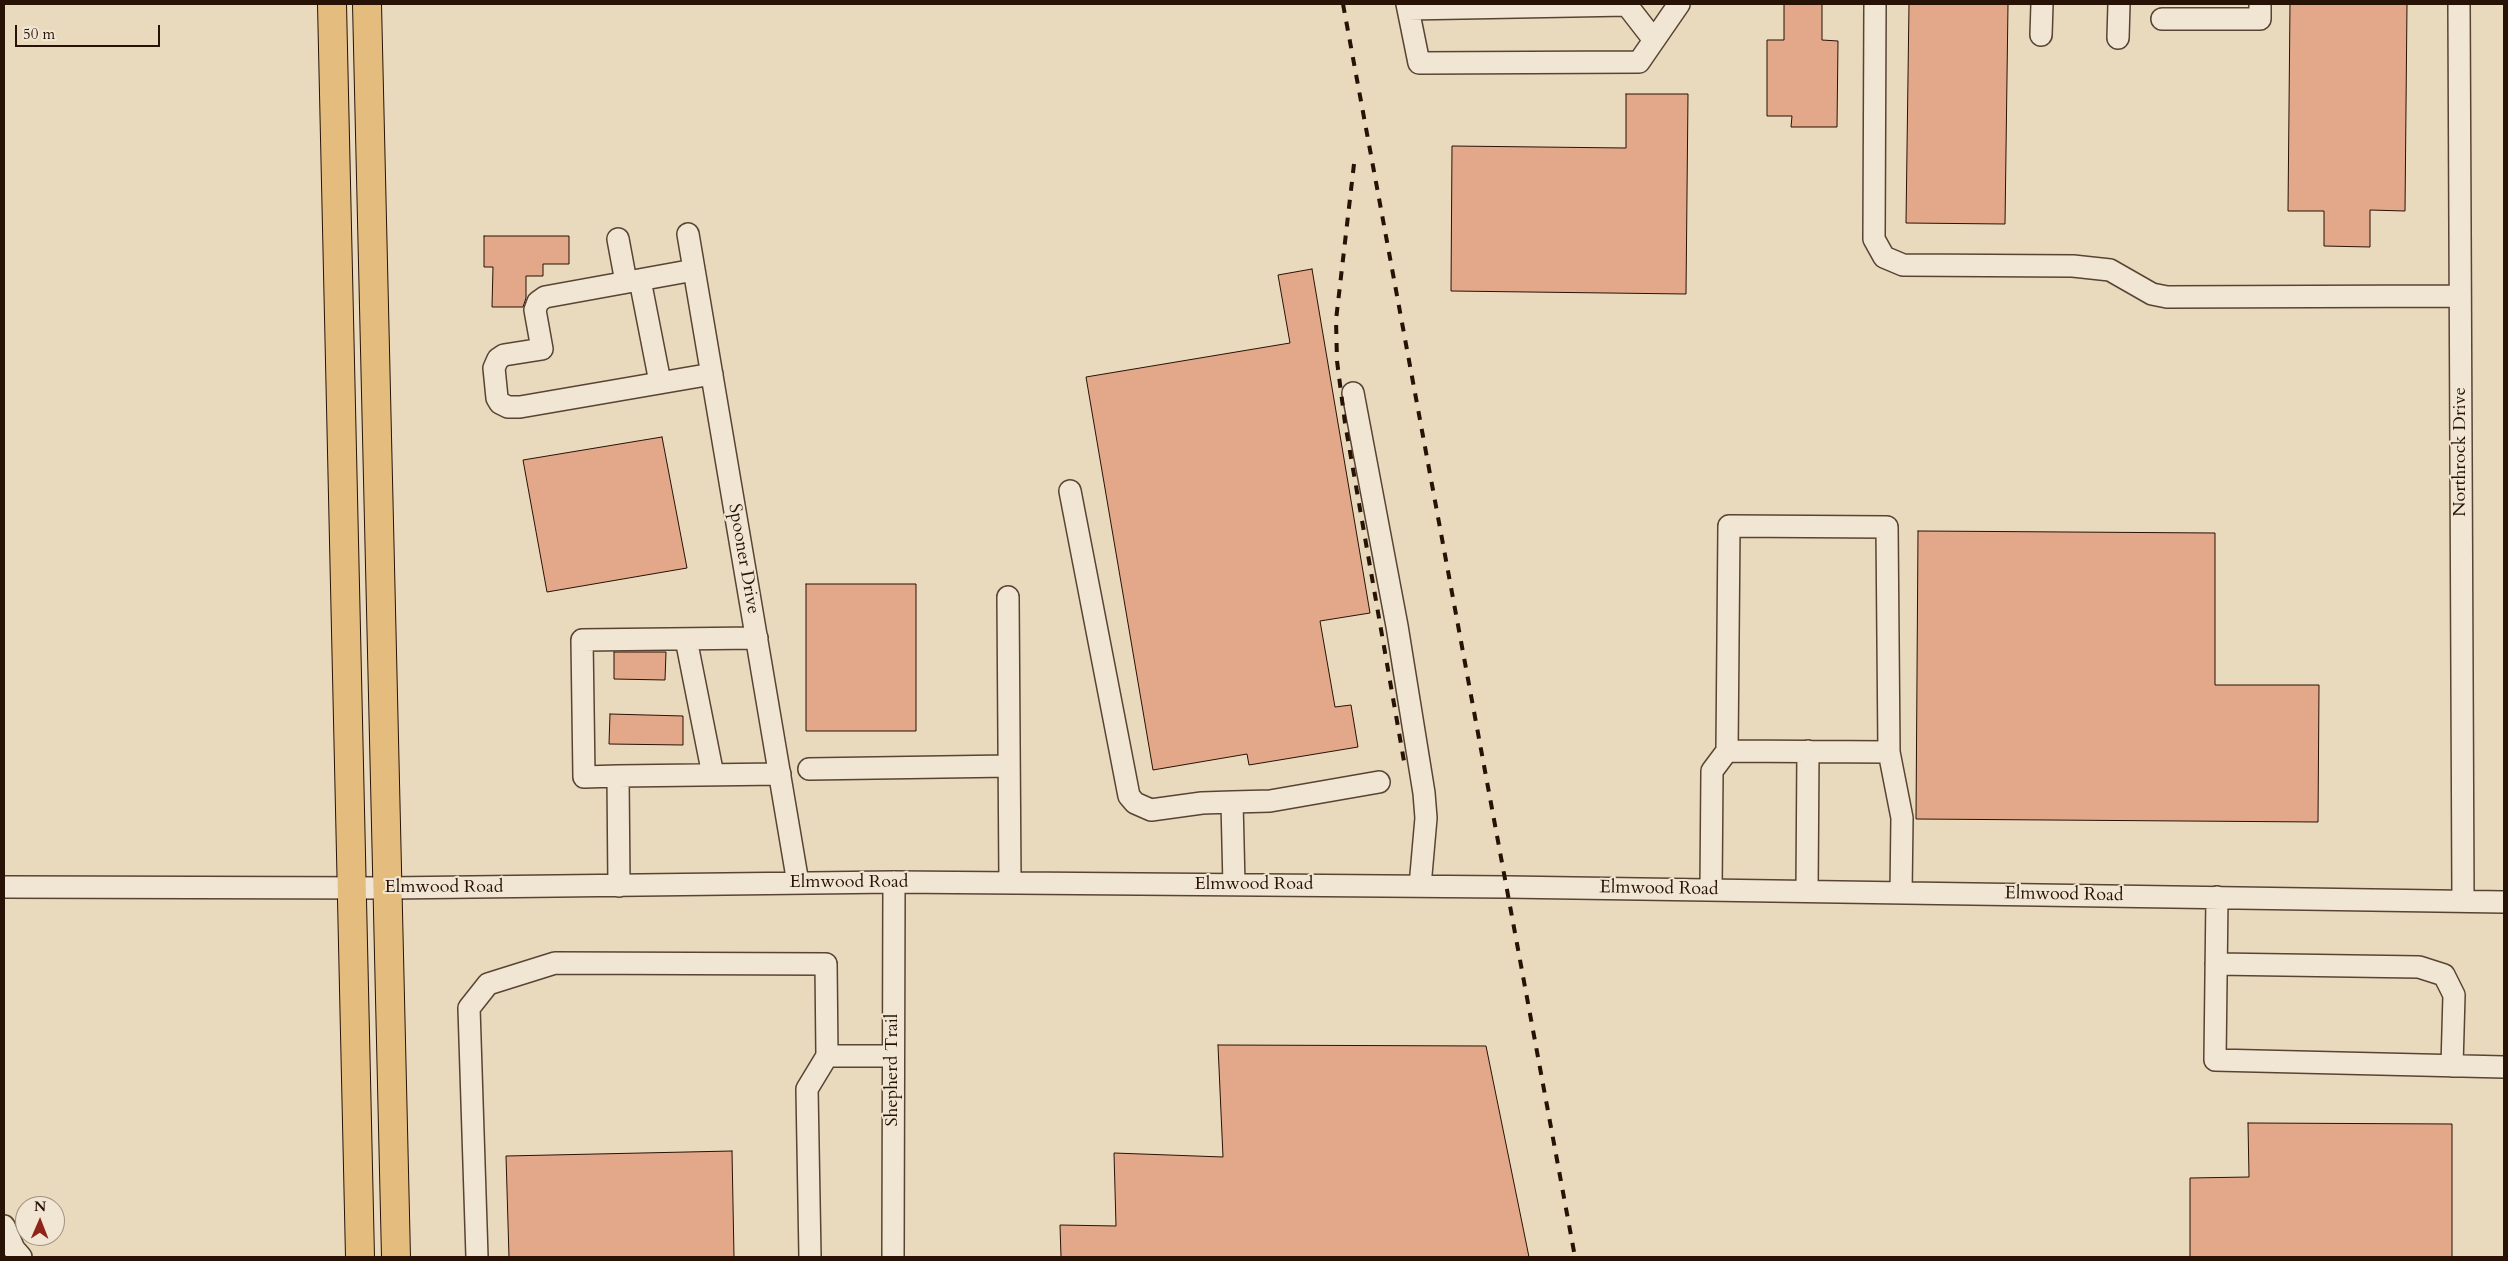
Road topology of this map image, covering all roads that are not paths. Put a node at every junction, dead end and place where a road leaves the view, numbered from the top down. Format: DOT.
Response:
graph roads {
  1 [pos="332,4"];
  2 [pos="367,4"];
  3 [pos="1627,4"];
  4 [pos="1679,4"];
  5 [pos="1875,4"];
  6 [pos="2042,4"];
  7 [pos="2118,4"];
  8 [pos="2260,4"];
  9 [pos="2459,4"];
  10 [pos="1407,6"];
  11 [pos="2162,19"];
  12 [pos="2041,35"];
  13 [pos="2118,38"];
  14 [pos="1654,40"];
  15 [pos="688,234"];
  16 [pos="618,239"];
  17 [pos="694,270"];
  18 [pos="633,281"];
  19 [pos="2460,296"];
  20 [pos="712,374"];
  21 [pos="660,382"];
  22 [pos="1353,393"];
  23 [pos="1070,491"];
  24 [pos="1008,597"];
  25 [pos="756,638"];
  26 [pos="686,639"];
  27 [pos="1727,751"];
  28 [pos="1808,751"];
  29 [pos="1889,752"];
  30 [pos="1009,766"];
  31 [pos="809,769"];
  32 [pos="780,774"];
  33 [pos="713,775"];
  34 [pos="618,776"];
  35 [pos="1379,782"];
  36 [pos="1232,802"];
  37 [pos="894,882"];
  38 [pos="798,883"];
  39 [pos="1010,884"];
  40 [pos="1234,885"];
  41 [pos="619,886"];
  42 [pos="1420,886"];
  43 [pos="4,887"];
  44 [pos="351,888"];
  45 [pos="388,888"];
  46 [pos="1711,890"];
  47 [pos="1807,891"];
  48 [pos="1901,893"];
  49 [pos="2218,897"];
  50 [pos="2463,901"];
  51 [pos="2504,902"];
  52 [pos="2216,964"];
  53 [pos="827,1056"];
  54 [pos="893,1056"];
  55 [pos="2452,1066"];
  56 [pos="2504,1067"];
  57 [pos="4,1226"];
  58 [pos="21,1257"];
  59 [pos="360,1257"];
  60 [pos="396,1257"];
  61 [pos="478,1257"];
  62 [pos="810,1257"];
  63 [pos="892,1257"];
  1 -- 44 [label="main road"];
  2 -- 45 [label="main road"];
  3 -- 10 [label="street"];
  3 -- 14 [label="street"];
  4 -- 14 [label="street"];
  5 -- 19 [label="street"];
  6 -- 12 [label="street"];
  7 -- 13 [label="street"];
  8 -- 11 [label="street"];
  9 -- 19 [label="street, Northrock Drive"];
  10 -- 14 [label="street"];
  15 -- 17 [label="street, Spooner Drive"];
  16 -- 18 [label="street"];
  17 -- 18 [label="street"];
  17 -- 20 [label="street, Spooner Drive"];
  18 -- 21 [label="street"];
  18 -- 21 [label="street"];
  19 -- 50 [label="street, Northrock Drive"];
  20 -- 21 [label="street"];
  20 -- 25 [label="street, Spooner Drive"];
  22 -- 42 [label="street"];
  23 -- 36 [label="street"];
  24 -- 30 [label="street"];
  25 -- 26 [label="street"];
  25 -- 32 [label="street, Spooner Drive"];
  26 -- 33 [label="street"];
  26 -- 34 [label="street"];
  27 -- 28 [label="street"];
  27 -- 29 [label="street"];
  27 -- 46 [label="street"];
  28 -- 29 [label="street"];
  28 -- 47 [label="street"];
  29 -- 48 [label="street"];
  30 -- 31 [label="street"];
  30 -- 39 [label="street"];
  32 -- 33 [label="street"];
  32 -- 38 [label="street, Spooner Drive"];
  33 -- 34 [label="street"];
  34 -- 41 [label="street"];
  35 -- 36 [label="street"];
  36 -- 40 [label="street"];
  37 -- 38 [label="street, Elmwood Road"];
  37 -- 39 [label="street, Elmwood Road"];
  37 -- 54 [label="street, Shepherd Trail"];
  38 -- 41 [label="street, Elmwood Road"];
  39 -- 40 [label="street, Elmwood Road"];
  40 -- 42 [label="street, Elmwood Road"];
  41 -- 45 [label="street, Elmwood Road"];
  42 -- 46 [label="street, Elmwood Road"];
  43 -- 44 [label="street, Elmwood Road"];
  44 -- 45 [label="street, Elmwood Road"];
  44 -- 59 [label="main road"];
  45 -- 60 [label="main road"];
  46 -- 47 [label="street, Elmwood Road"];
  47 -- 48 [label="street, Elmwood Road"];
  48 -- 49 [label="street, Elmwood Road"];
  49 -- 50 [label="street, Elmwood Road"];
  49 -- 52 [label="street"];
  50 -- 51 [label="street, Elmwood Road"];
  52 -- 55 [label="street"];
  52 -- 55 [label="street"];
  53 -- 54 [label="street"];
  53 -- 61 [label="street"];
  53 -- 62 [label="street"];
  54 -- 63 [label="street, Shepherd Trail"];
  55 -- 56 [label="street"];
  57 -- 58 [label="street"];
}
